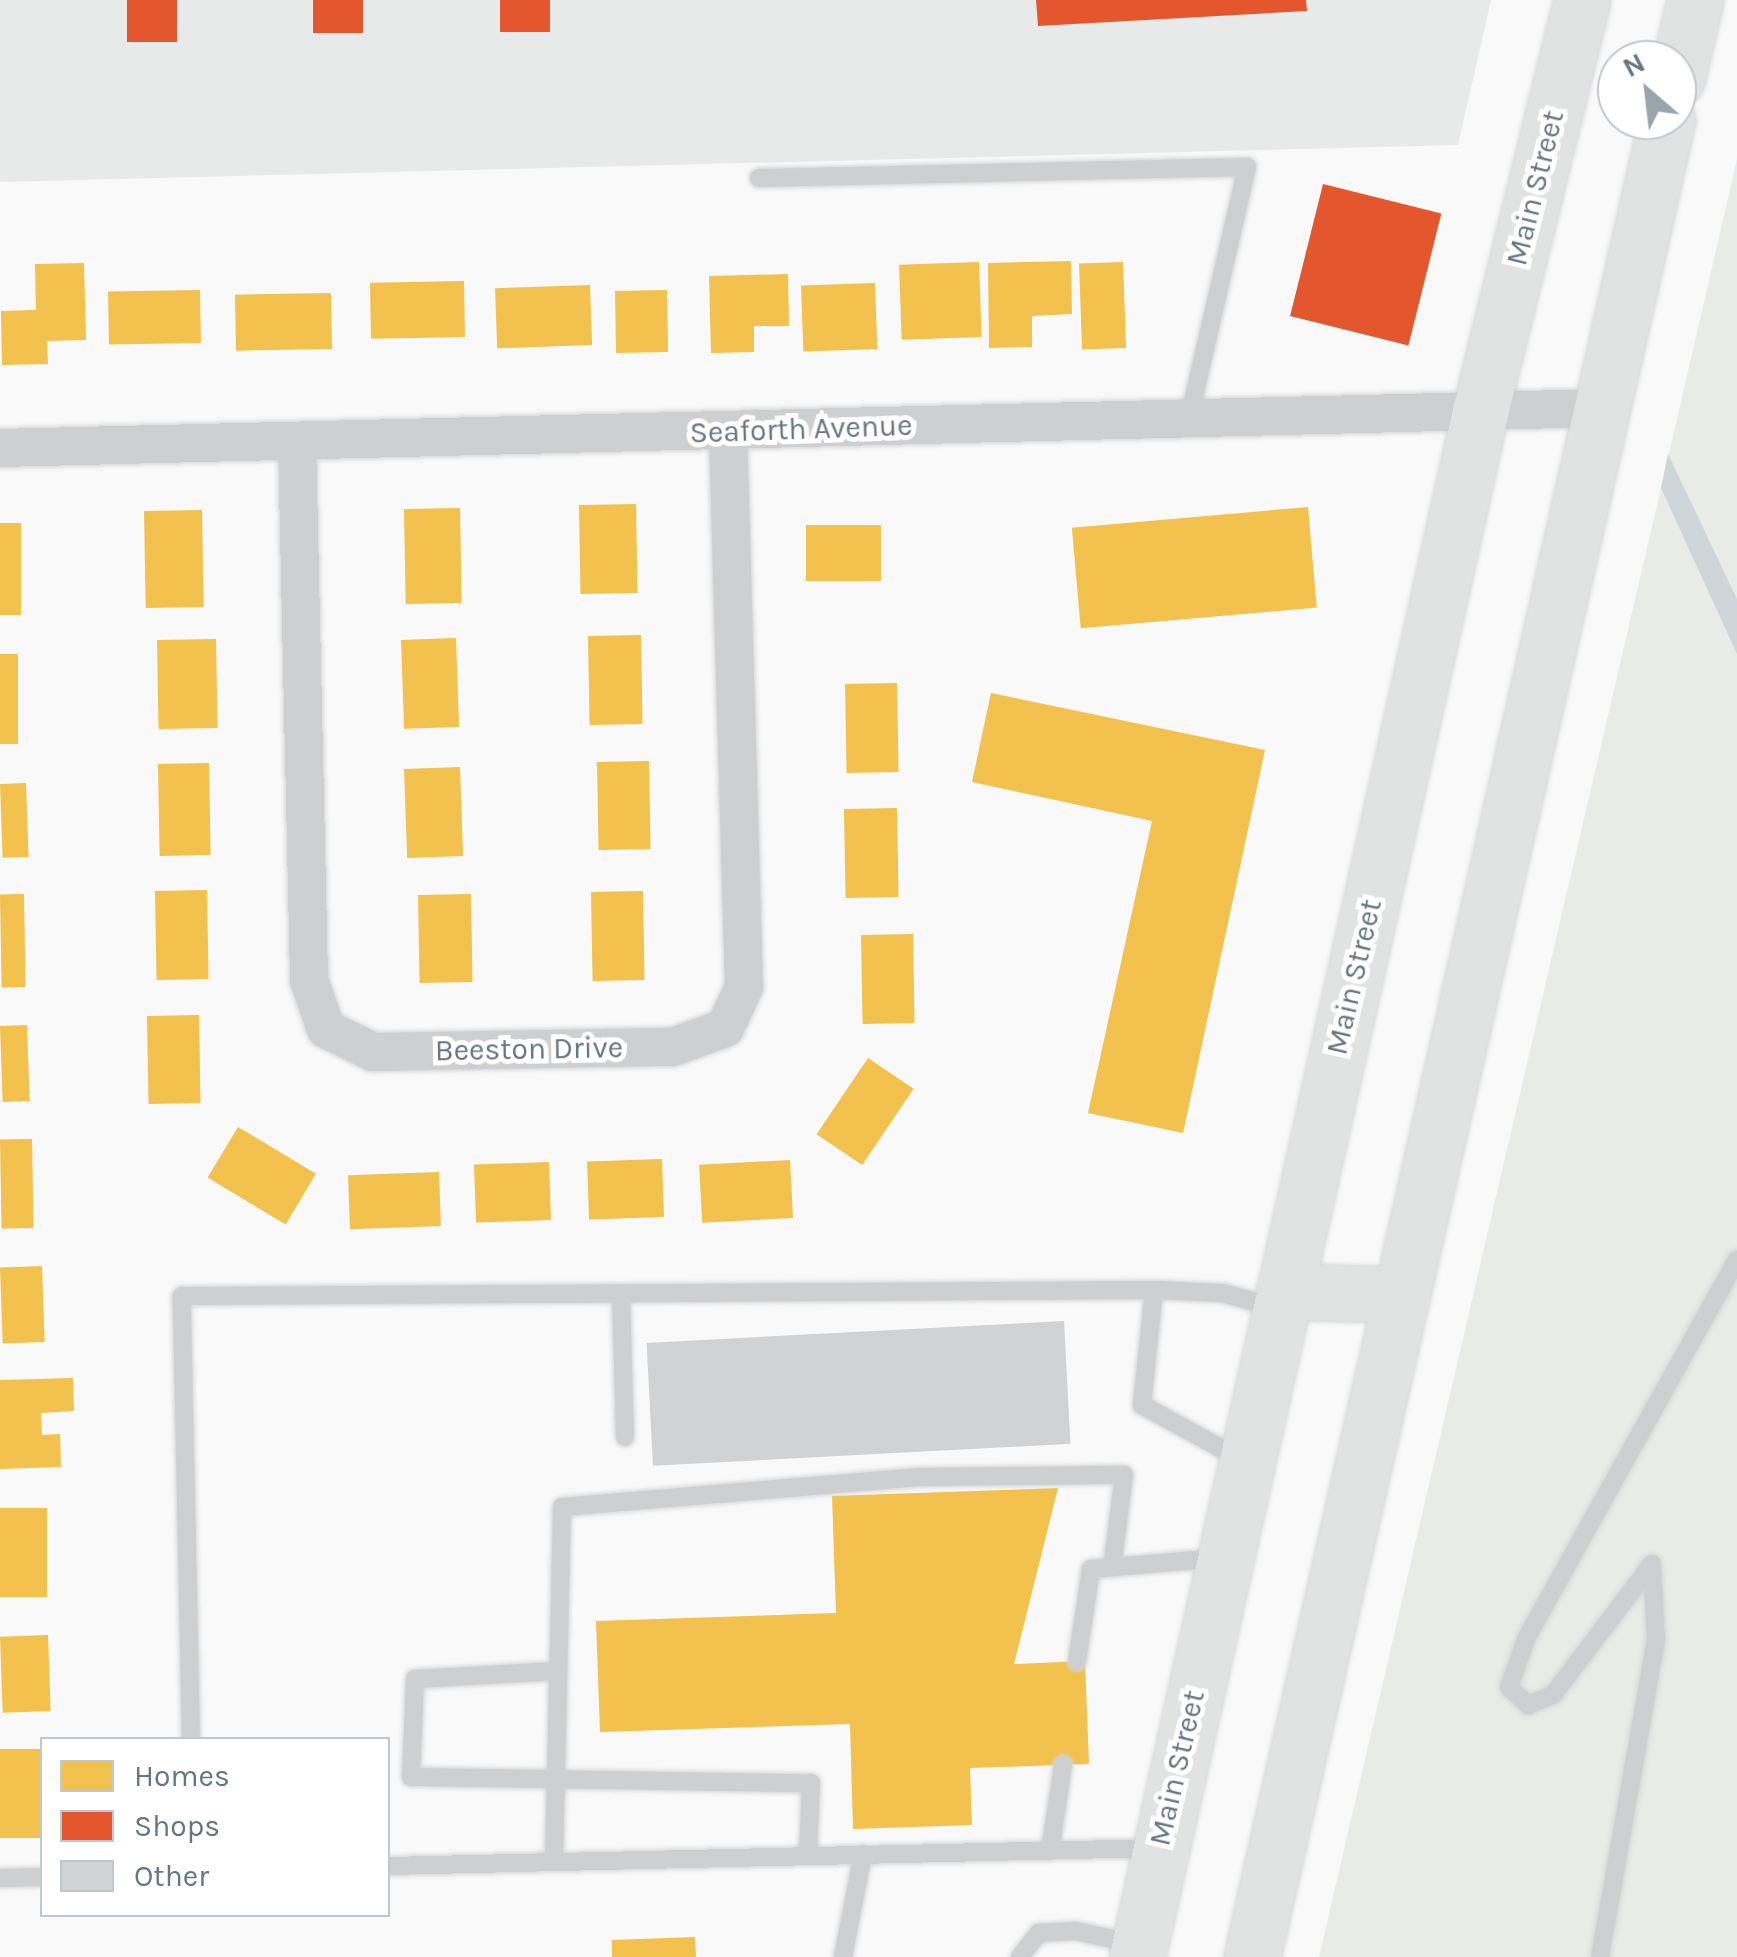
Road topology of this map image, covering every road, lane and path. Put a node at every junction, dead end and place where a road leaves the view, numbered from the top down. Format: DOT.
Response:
graph roads {
  1 [pos="1582,0"];
  2 [pos="1695,0"];
  3 [pos="1686,40"];
  4 [pos="1663,140"];
  5 [pos="760,178"];
  6 [pos="1602,408"];
  7 [pos="1480,412"];
  8 [pos="1189,418"];
  9 [pos="728,432"];
  10 [pos="297,441"];
  11 [pos="0,448"];
  12 [pos="1737,1260"];
  13 [pos="1154,1290"];
  14 [pos="621,1294"];
  15 [pos="1402,1296"];
  16 [pos="1282,1300"];
  17 [pos="625,1437"];
  18 [pos="1246,1462"];
  19 [pos="1224,1558"];
  20 [pos="1112,1567"];
  21 [pos="1077,1661"];
  22 [pos="558,1671"];
  23 [pos="191,1737"];
  24 [pos="1063,1765"];
  25 [pos="556,1779"];
  26 [pos="1159,1848"];
  27 [pos="1050,1850"];
  28 [pos="863,1854"];
  29 [pos="808,1856"];
  30 [pos="554,1860"];
  31 [pos="390,1866"];
  32 [pos="40,1877"];
  33 [pos="0,1878"];
  34 [pos="1144,1953"];
  35 [pos="843,1957"];
  36 [pos="1020,1957"];
  37 [pos="1252,1957"];
  38 [pos="1600,1957"];
  1 -- 7 [label="main road, Main Street"];
  2 -- 3 [label="main road"];
  4 -- 6 [label="main road"];
  5 -- 8 [label="lane"];
  6 -- 7 [label="street, Seaforth Avenue"];
  6 -- 15 [label="main road"];
  7 -- 8 [label="street, Seaforth Avenue"];
  7 -- 16 [label="main road, Main Street"];
  8 -- 9 [label="street, Seaforth Avenue"];
  9 -- 10 [label="street, Seaforth Avenue"];
  9 -- 10 [label="street, Beeston Drive"];
  10 -- 11 [label="street, Seaforth Avenue"];
  12 -- 38 [label="lane"];
  13 -- 14 [label="lane"];
  13 -- 16 [label="lane"];
  13 -- 18 [label="lane"];
  14 -- 17 [label="lane"];
  14 -- 23 [label="lane"];
  15 -- 16 [label="main road"];
  15 -- 37 [label="main road"];
  16 -- 18 [label="main road, Main Street"];
  18 -- 19 [label="main road, Main Street"];
  19 -- 20 [label="lane"];
  19 -- 26 [label="main road, Main Street"];
  20 -- 21 [label="lane"];
  20 -- 22 [label="lane"];
  22 -- 25 [label="lane"];
  22 -- 25 [label="lane"];
  24 -- 27 [label="lane"];
  25 -- 29 [label="lane"];
  25 -- 30 [label="lane"];
  26 -- 27 [label="lane"];
  26 -- 34 [label="main road, Main Street"];
  27 -- 28 [label="lane"];
  28 -- 29 [label="lane"];
  28 -- 35 [label="lane"];
  29 -- 30 [label="lane"];
  30 -- 31 [label="lane"];
  32 -- 33 [label="lane"];
  34 -- 36 [label="lane"];
}
